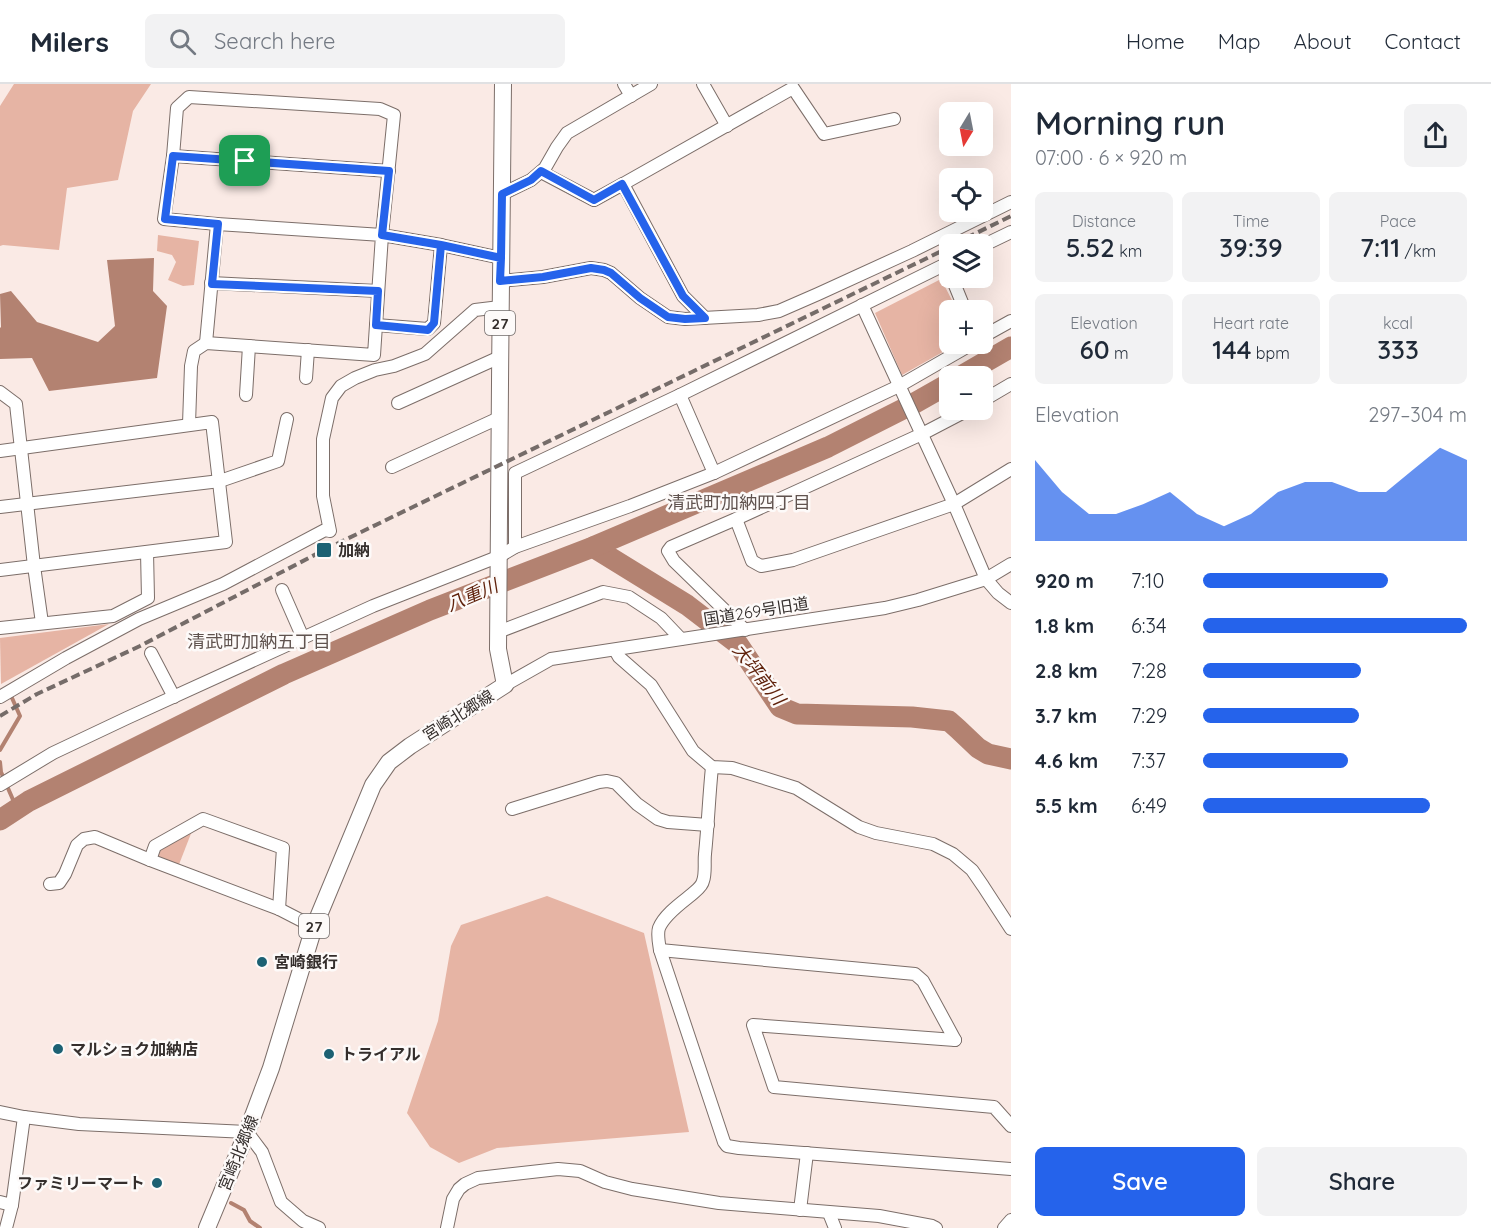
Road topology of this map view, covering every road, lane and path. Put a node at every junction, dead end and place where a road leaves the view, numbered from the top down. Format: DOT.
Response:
graph roads {
  1 [pos="503,84"];
  2 [pos="624,84"];
  3 [pos="651,84"];
  4 [pos="703,84"];
  5 [pos="631,96"];
  6 [pos="894,119"];
  7 [pos="727,126"];
  8 [pos="173,156"];
  9 [pos="389,171"];
  10 [pos="541,171"];
  11 [pos="622,184"];
  12 [pos="502,194"];
  13 [pos="1011,202"];
  14 [pos="218,224"];
  15 [pos="1011,232"];
  16 [pos="382,235"];
  17 [pos="993,241"];
  18 [pos="441,245"];
  19 [pos="501,258"];
  20 [pos="939,270"];
  21 [pos="500,281"];
  22 [pos="212,284"];
  23 [pos="378,291"];
  24 [pos="862,305"];
  25 [pos="500,307"];
  26 [pos="705,318"];
  27 [pos="1011,321"];
  28 [pos="376,325"];
  29 [pos="993,331"];
  30 [pos="206,343"];
  31 [pos="249,346"];
  32 [pos="308,350"];
  33 [pos="956,354"];
  34 [pos="500,357"];
  35 [pos="306,378"];
  36 [pos="1011,384"];
  37 [pos="900,388"];
  38 [pos="0,392"];
  39 [pos="246,395"];
  40 [pos="680,395"];
  41 [pos="993,395"];
  42 [pos="398,403"];
  43 [pos="501,417"];
  44 [pos="287,419"];
  45 [pos="946,420"];
  46 [pos="189,424"];
  47 [pos="921,431"];
  48 [pos="21,449"];
  49 [pos="0,451"];
  50 [pos="392,467"];
  51 [pos="1011,469"];
  52 [pos="714,473"];
  53 [pos="220,481"];
  54 [pos="27,504"];
  55 [pos="954,504"];
  56 [pos="0,507"];
  57 [pos="736,519"];
  58 [pos="515,548"];
  59 [pos="147,552"];
  60 [pos="500,559"];
  61 [pos="1011,564"];
  62 [pos="34,566"];
  63 [pos="0,570"];
  64 [pos="986,579"];
  65 [pos="282,590"];
  66 [pos="1011,603"];
  67 [pos="42,623"];
  68 [pos="499,627"];
  69 [pos="0,628"];
  70 [pos="740,630"];
  71 [pos="303,638"];
  72 [pos="681,639"];
  73 [pos="615,650"];
  74 [pos="151,653"];
  75 [pos="505,685"];
  76 [pos="0,697"];
  77 [pos="174,697"];
  78 [pos="712,767"];
  79 [pos="0,785"];
  80 [pos="512,809"];
  81 [pos="708,825"];
  82 [pos="150,860"];
  83 [pos="50,884"];
  84 [pos="279,909"];
  85 [pos="314,927"];
  86 [pos="1011,929"];
  87 [pos="660,950"];
  88 [pos="0,1112"];
  89 [pos="24,1117"];
  90 [pos="1011,1126"];
  91 [pos="247,1132"];
  92 [pos="807,1153"];
  93 [pos="1011,1169"];
  94 [pos="6,1203"];
  95 [pos="800,1210"];
  96 [pos="829,1213"];
  97 [pos="1011,1220"];
  98 [pos="6,1228"];
  99 [pos="207,1228"];
  100 [pos="319,1228"];
  101 [pos="447,1228"];
  102 [pos="835,1228"];
  103 [pos="936,1228"];
  104 [pos="1004,1228"];
  1 -- 12 [label="main road, 宮崎北郷線 / 27"];
  2 -- 5 [label="street"];
  3 -- 5 [label="street"];
  4 -- 7 [label="street"];
  5 -- 10 [label="street"];
  6 -- 7 [label="street"];
  7 -- 11 [label="street"];
  8 -- 9 [label="street"];
  8 -- 9 [label="street"];
  8 -- 14 [label="street"];
  9 -- 16 [label="street"];
  10 -- 11 [label="street"];
  10 -- 12 [label="street"];
  11 -- 26 [label="street"];
  12 -- 19 [label="main road, 宮崎北郷線 / 27"];
  13 -- 26 [label="street"];
  14 -- 16 [label="street"];
  14 -- 22 [label="street"];
  15 -- 17 [label="street"];
  16 -- 18 [label="street"];
  16 -- 23 [label="street"];
  18 -- 19 [label="street"];
  18 -- 28 [label="street"];
  19 -- 21 [label="main road, 宮崎北郷線 / 27"];
  20 -- 24 [label="street"];
  21 -- 25 [label="main road, 宮崎北郷線 / 27"];
  21 -- 26 [label="street"];
  22 -- 23 [label="street"];
  22 -- 30 [label="street"];
  23 -- 28 [label="street"];
  24 -- 37 [label="street"];
  24 -- 40 [label="street"];
  25 -- 34 [label="main road, 宮崎北郷線 / 27"];
  25 -- 76 [label="street"];
  27 -- 29 [label="street"];
  28 -- 32 [label="street"];
  30 -- 31 [label="street"];
  30 -- 46 [label="street"];
  31 -- 32 [label="street"];
  31 -- 39 [label="street"];
  32 -- 35 [label="street"];
  33 -- 37 [label="street"];
  34 -- 42 [label="street"];
  34 -- 43 [label="main road, 宮崎北郷線 / 27"];
  36 -- 41 [label="street"];
  37 -- 47 [label="street"];
  37 -- 52 [label="street"];
  38 -- 48 [label="street"];
  40 -- 52 [label="street"];
  40 -- 58 [label="street"];
  43 -- 50 [label="street"];
  43 -- 60 [label="main road, 宮崎北郷線 / 27"];
  44 -- 53 [label="street"];
  45 -- 47 [label="street"];
  46 -- 48 [label="street"];
  46 -- 53 [label="street"];
  47 -- 55 [label="street"];
  47 -- 57 [label="street"];
  48 -- 49 [label="street"];
  48 -- 54 [label="street"];
  51 -- 55 [label="street"];
  52 -- 58 [label="street"];
  53 -- 54 [label="street"];
  53 -- 59 [label="street"];
  54 -- 56 [label="street"];
  54 -- 62 [label="street"];
  55 -- 57 [label="street"];
  55 -- 64 [label="street"];
  57 -- 70 [label="street"];
  58 -- 60 [label="street"];
  59 -- 62 [label="street"];
  59 -- 67 [label="street"];
  60 -- 68 [label="main road, 宮崎北郷線 / 27"];
  60 -- 71 [label="street"];
  61 -- 64 [label="street, 国道269号旧道"];
  62 -- 63 [label="street"];
  62 -- 67 [label="street"];
  64 -- 66 [label="street"];
  64 -- 70 [label="street, 国道269号旧道"];
  65 -- 71 [label="street"];
  67 -- 69 [label="street"];
  68 -- 72 [label="street"];
  68 -- 75 [label="main road, 宮崎北郷線 / 27"];
  70 -- 72 [label="street, 国道269号旧道"];
  71 -- 77 [label="street"];
  72 -- 73 [label="street, 国道269号旧道"];
  73 -- 75 [label="street, 国道269号旧道"];
  73 -- 78 [label="street"];
  74 -- 77 [label="street"];
  75 -- 85 [label="main road, 宮崎北郷線 / 27"];
  77 -- 79 [label="street"];
  78 -- 81 [label="street"];
  78 -- 86 [label="street"];
  80 -- 81 [label="street"];
  81 -- 87 [label="street"];
  82 -- 83 [label="street"];
  82 -- 84 [label="street"];
  82 -- 84 [label="street"];
  84 -- 85 [label="street"];
  85 -- 91 [label="main road, 宮崎北郷線 / 27"];
  87 -- 90 [label="street"];
  87 -- 92 [label="street"];
  88 -- 89 [label="street"];
  89 -- 91 [label="street"];
  89 -- 94 [label="street"];
  91 -- 99 [label="main road, 宮崎北郷線 / 27"];
  91 -- 100 [label="street"];
  92 -- 93 [label="street"];
  92 -- 95 [label="street"];
  94 -- 98 [label="street"];
  95 -- 96 [label="street"];
  95 -- 101 [label="street"];
  96 -- 102 [label="street"];
  96 -- 103 [label="street"];
  97 -- 104 [label="street"];
}
